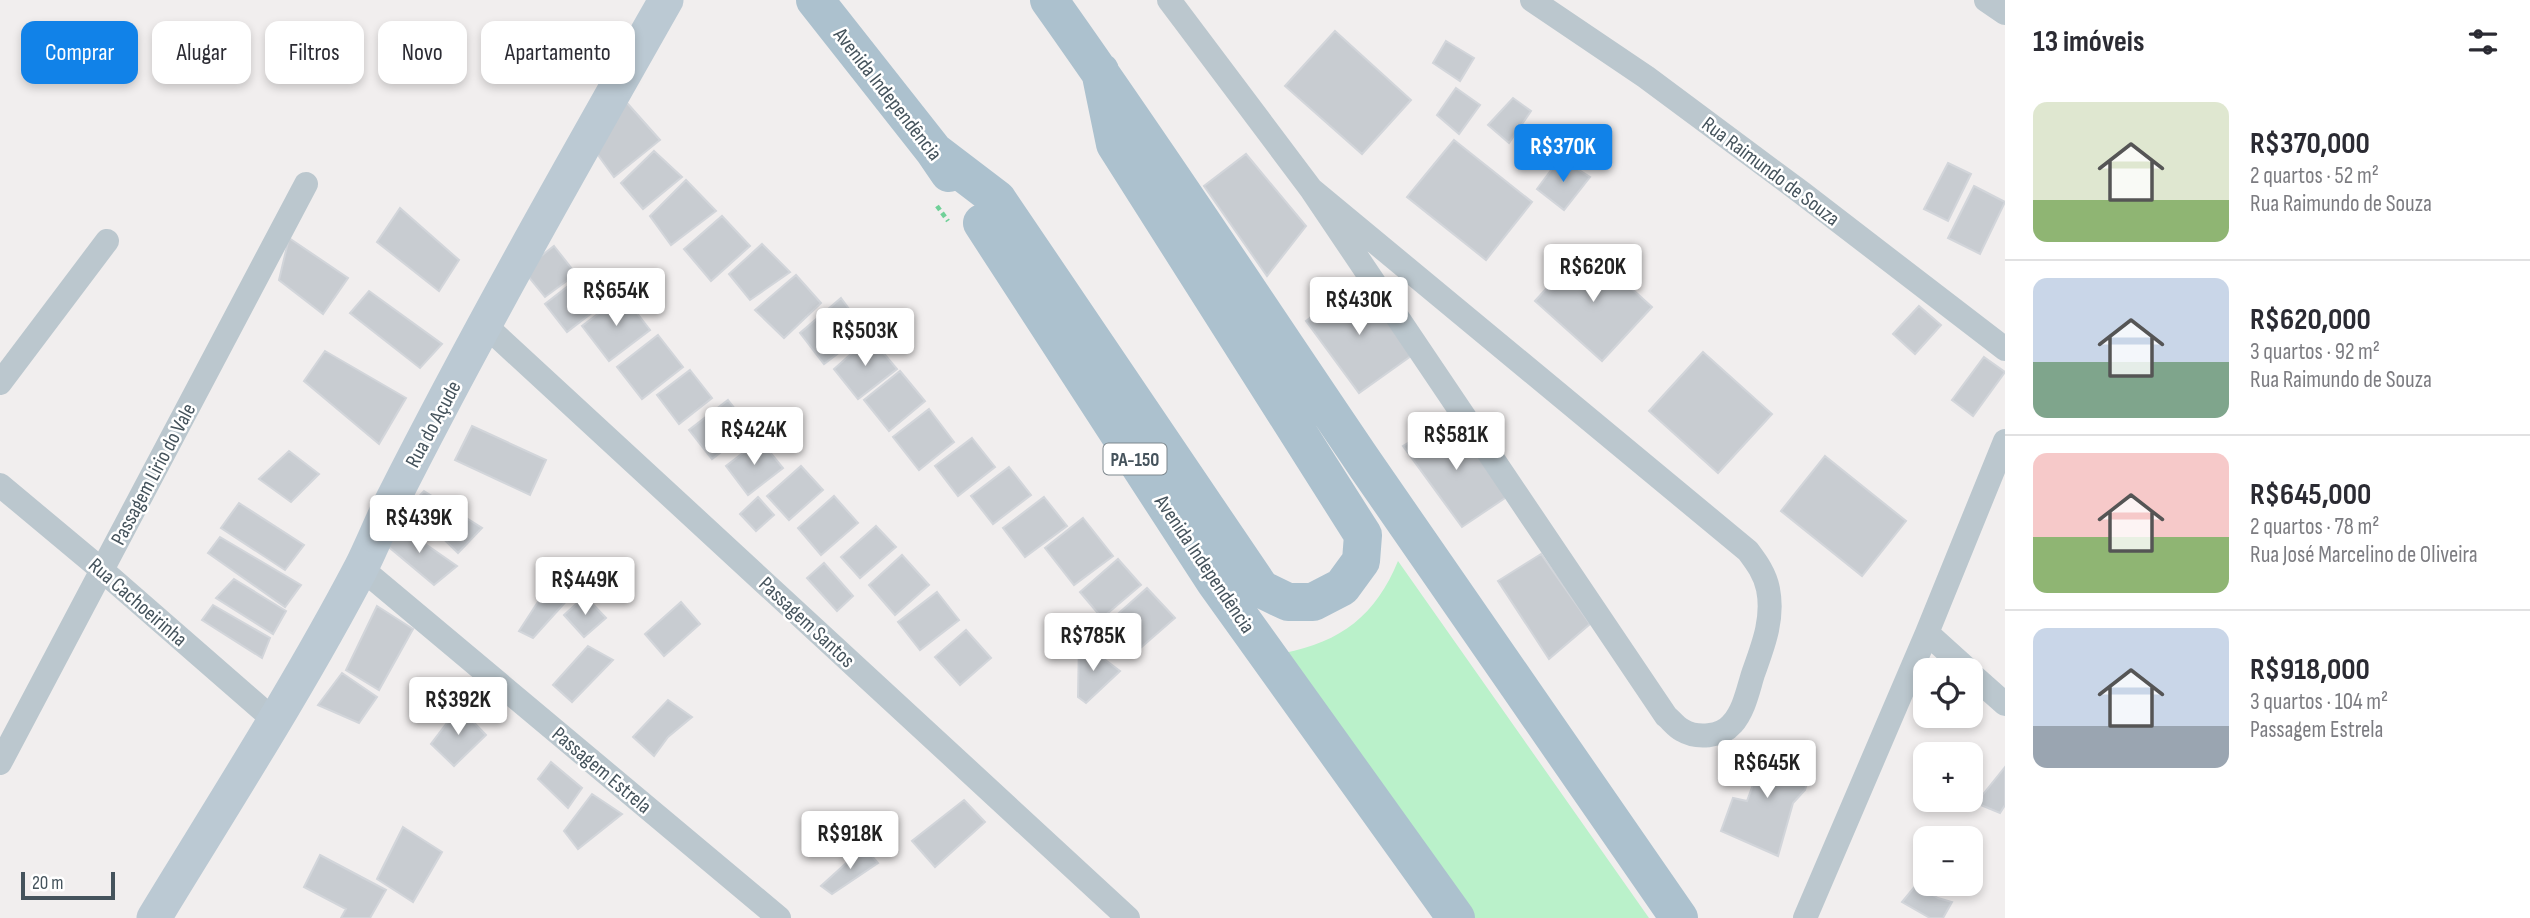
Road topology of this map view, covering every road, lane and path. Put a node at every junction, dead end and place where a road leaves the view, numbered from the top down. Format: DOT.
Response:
graph roads {
  1 [pos="666,0"];
  2 [pos="815,0"];
  3 [pos="1049,0"];
  4 [pos="1169,0"];
  5 [pos="1531,0"];
  6 [pos="1986,0"];
  7 [pos="2005,13"];
  8 [pos="1100,71"];
  9 [pos="934,151"];
  10 [pos="306,184"];
  11 [pos="1311,189"];
  12 [pos="107,241"];
  13 [pos="485,325"];
  14 [pos="2005,349"];
  15 [pos="0,383"];
  16 [pos="2005,441"];
  17 [pos="0,485"];
  18 [pos="361,568"];
  19 [pos="103,571"];
  20 [pos="1927,633"];
  21 [pos="1954,658"];
  22 [pos="1983,684"];
  23 [pos="2005,704"];
  24 [pos="274,720"];
  25 [pos="0,763"];
  26 [pos="154,918"];
  27 [pos="779,918"];
  28 [pos="1128,918"];
  29 [pos="1456,918"];
  30 [pos="1679,918"];
  31 [pos="1805,918"];
  1 -- 13 [label="street, Rua do Açude"];
  2 -- 9 [label="main road, Avenida Independência / PA-150"];
  3 -- 8 [label="main road"];
  4 -- 11 [label="street"];
  5 -- 14 [label="street, Rua Raimundo de Souza"];
  6 -- 7 [label="street"];
  8 -- 9 [label="main road"];
  8 -- 30 [label="main road"];
  9 -- 29 [label="main road, Avenida Independência / PA-150"];
  10 -- 19 [label="street, Passagem Lirio do Vale"];
  11 -- 11 [label="street"];
  12 -- 15 [label="street"];
  13 -- 18 [label="street, Rua do Açude"];
  13 -- 28 [label="street, Passagem Santos"];
  16 -- 20 [label="street"];
  17 -- 19 [label="street, Rua Cachoeirinha"];
  18 -- 24 [label="street, Rua do Açude"];
  18 -- 27 [label="street, Passagem Estrela"];
  19 -- 24 [label="street, Rua Cachoeirinha"];
  19 -- 25 [label="street, Passagem Lirio do Vale"];
  20 -- 21 [label="street"];
  20 -- 31 [label="street"];
  22 -- 23 [label="street"];
  24 -- 26 [label="street, Rua do Açude"];
}
